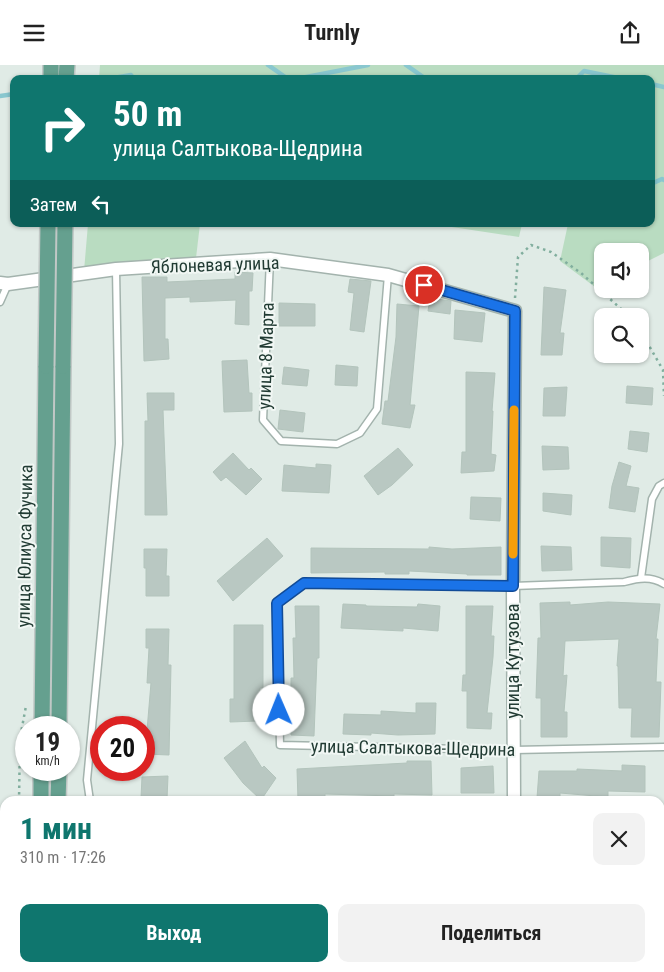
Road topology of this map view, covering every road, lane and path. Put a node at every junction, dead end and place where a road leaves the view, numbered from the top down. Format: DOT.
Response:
graph roads {
  1 [pos="48,227"];
  2 [pos="65,227"];
  3 [pos="270,259"];
  4 [pos="116,269"];
  5 [pos="388,275"];
  6 [pos="4,283"];
  7 [pos="0,302"];
  8 [pos="620,308"];
  9 [pos="515,311"];
  10 [pos="649,345"];
  11 [pos="664,396"];
  12 [pos="664,483"];
  13 [pos="641,578"];
  14 [pos="664,584"];
  15 [pos="513,586"];
  16 [pos="42,716"];
  17 [pos="59,716"];
  18 [pos="664,747"];
  19 [pos="514,750"];
  20 [pos="41,781"];
  21 [pos="59,781"];
  22 [pos="41,796"];
  23 [pos="58,796"];
  24 [pos="89,796"];
  25 [pos="514,796"];
  1 -- 16 [label="main road, улица Юлиуса Фучика, bridge"];
  2 -- 17 [label="main road, улица Юлиуса Фучика, bridge"];
  3 -- 4 [label="street, Яблоневая улица"];
  3 -- 5 [label="street, Яблоневая улица"];
  3 -- 5 [label="lane, улица 8 Марта"];
  4 -- 6 [label="street, Яблоневая улица"];
  4 -- 24 [label="lane"];
  5 -- 9 [label="street, Яблоневая улица"];
  6 -- 7 [label="lane"];
  8 -- 9 [label="path"];
  9 -- 15 [label="street, улица Кутузова"];
  10 -- 11 [label="path"];
  12 -- 13 [label="lane"];
  13 -- 14 [label="lane, улица Салтыкова-Щедрина"];
  13 -- 15 [label="lane, улица Салтыкова-Щедрина"];
  15 -- 19 [label="street, улица Кутузова"];
  15 -- 19 [label="lane, улица Салтыкова-Щедрина"];
  18 -- 19 [label="lane, улица Салтыкова-Щедрина"];
  19 -- 25 [label="street, улица Кутузова"];
  20 -- 22 [label="main road"];
  21 -- 23 [label="main road"];
}
